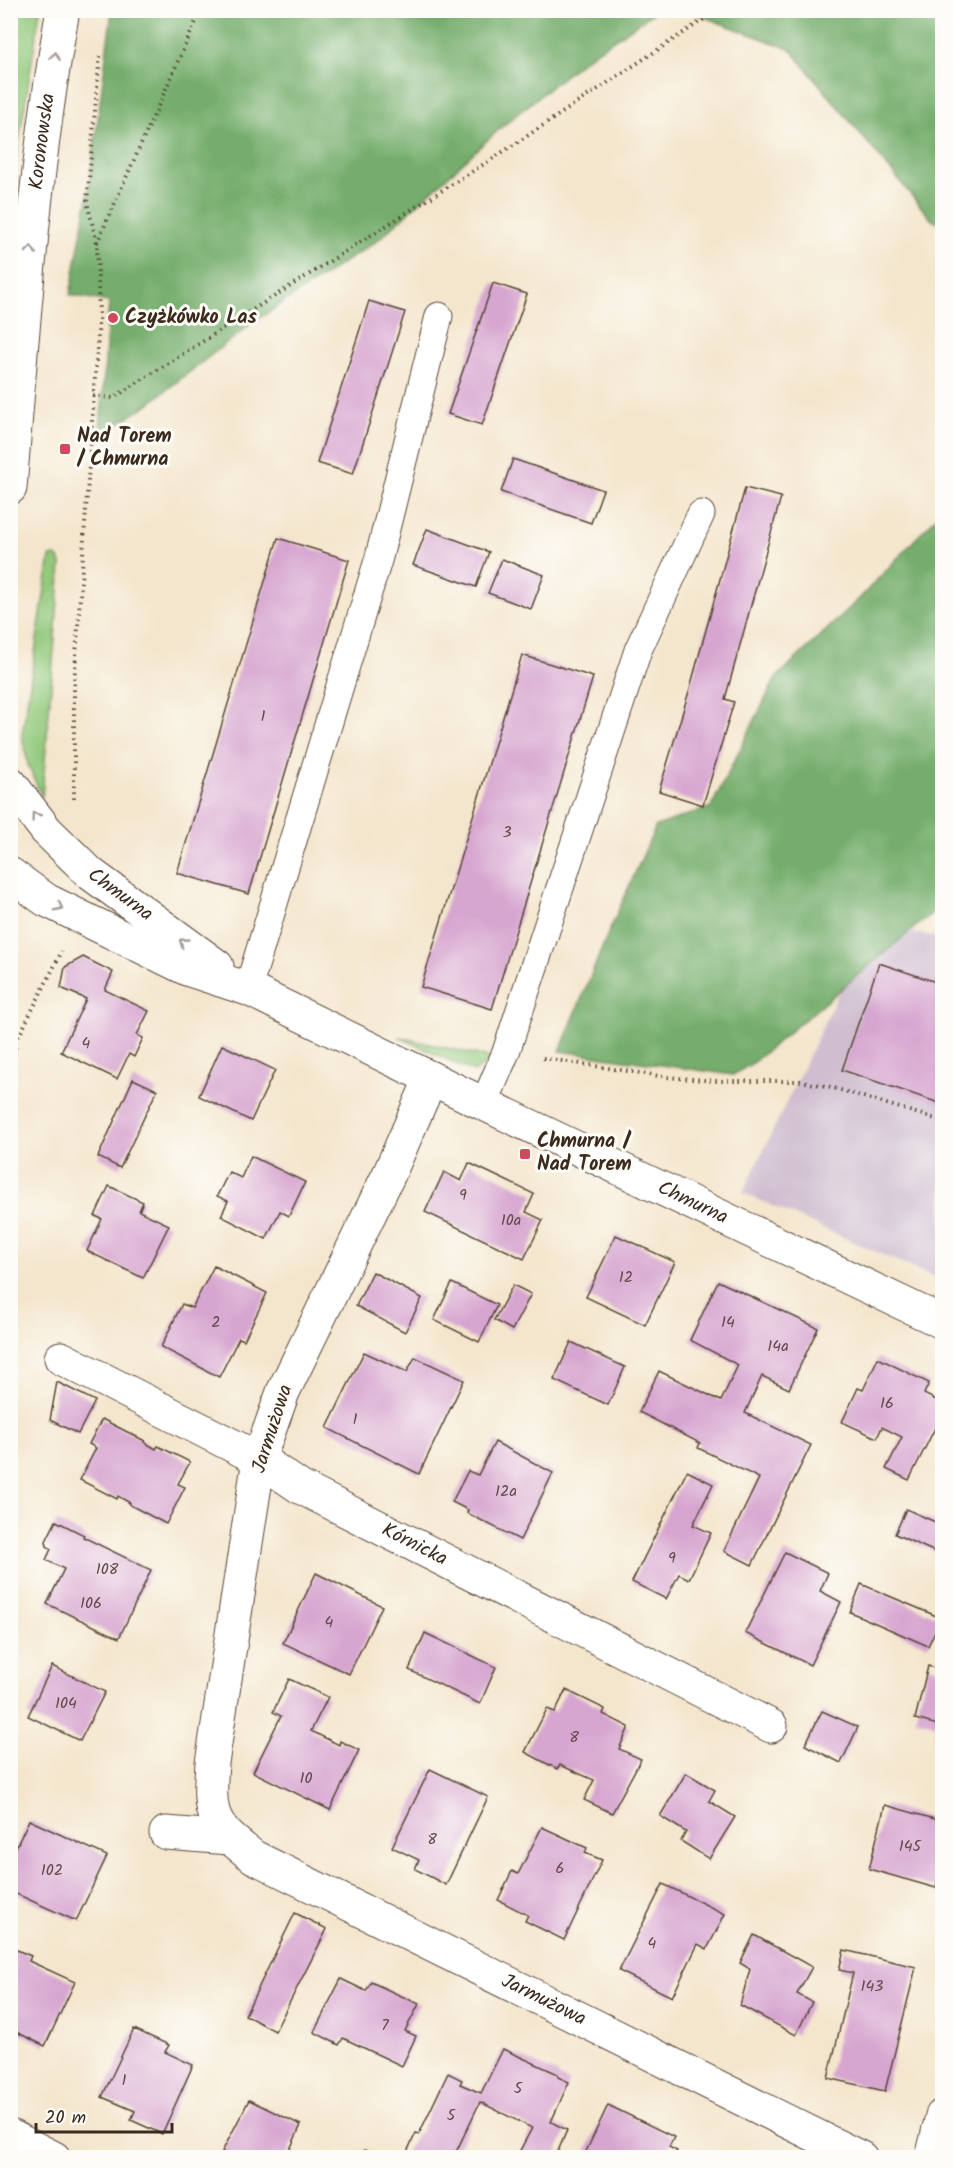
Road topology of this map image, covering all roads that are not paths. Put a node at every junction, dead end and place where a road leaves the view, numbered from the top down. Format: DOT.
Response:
graph roads {
  1 [pos="63,10"];
  2 [pos="10,282"];
  3 [pos="439,316"];
  4 [pos="22,329"];
  5 [pos="10,488"];
  6 [pos="701,514"];
  7 [pos="10,783"];
  8 [pos="10,874"];
  9 [pos="248,988"];
  10 [pos="430,1078"];
  11 [pos="484,1104"];
  12 [pos="942,1322"];
  13 [pos="61,1358"];
  14 [pos="259,1459"];
  15 [pos="771,1726"];
  16 [pos="166,1833"];
  17 [pos="229,1838"];
  18 [pos="942,2116"];
  19 [pos="10,2136"];
  20 [pos="54,2157"];
  21 [pos="861,2157"];
  22 [pos="932,2157"];
  4 -- 1 [label="street, Koronowska, one-way"];
  2 -- 4 [label="street"];
  3 -- 9 [label="lane"];
  4 -- 5 [label="street, Koronowska"];
  6 -- 11 [label="lane"];
  9 -- 7 [label="street, Chmurna, one-way"];
  8 -- 9 [label="street, Chmurna, one-way"];
  9 -- 10 [label="street, Chmurna"];
  10 -- 11 [label="street, Chmurna"];
  10 -- 14 [label="street, Jarmużowa"];
  11 -- 12 [label="street, Chmurna"];
  13 -- 14 [label="street, Kórnicka"];
  14 -- 15 [label="street, Kórnicka"];
  14 -- 17 [label="street, Jarmużowa"];
  16 -- 17 [label="street"];
  17 -- 21 [label="street, Jarmużowa"];
  18 -- 22 [label="street"];
  19 -- 20 [label="street"];
}
